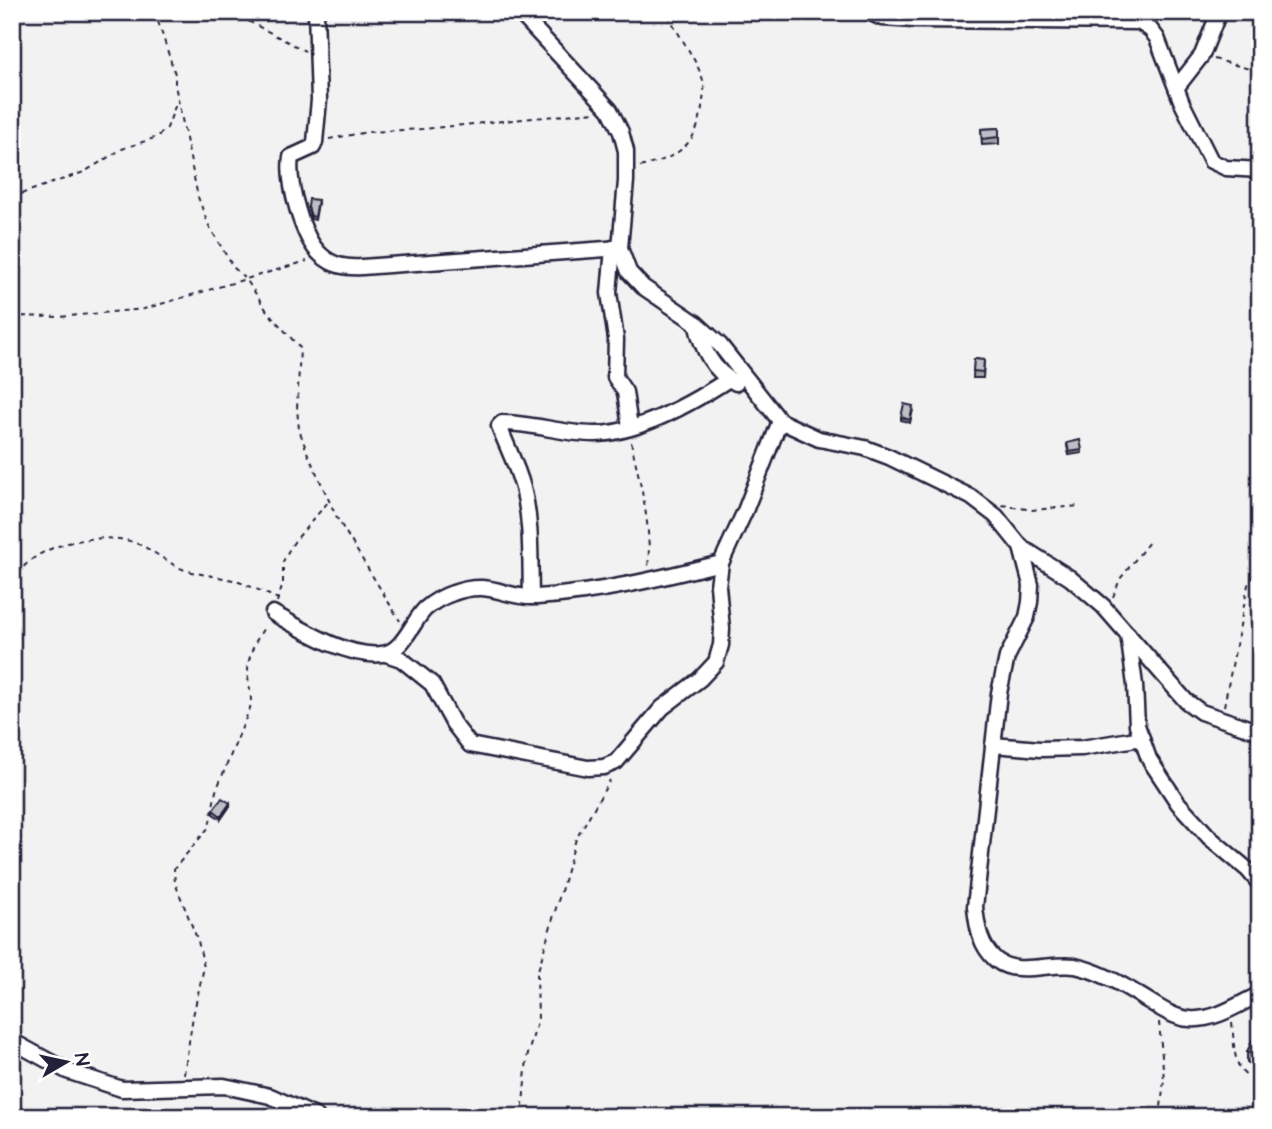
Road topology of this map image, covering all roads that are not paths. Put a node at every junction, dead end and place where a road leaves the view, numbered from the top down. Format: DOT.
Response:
graph roads {
  1 [pos="316,12"];
  2 [pos="519,12"];
  3 [pos="869,12"];
  4 [pos="1219,12"];
  5 [pos="1177,88"];
  6 [pos="1260,170"];
  7 [pos="617,248"];
  8 [pos="696,323"];
  9 [pos="729,379"];
  10 [pos="757,393"];
  11 [pos="780,421"];
  12 [pos="630,427"];
  13 [pos="1021,547"];
  14 [pos="721,563"];
  15 [pos="531,597"];
  16 [pos="275,606"];
  17 [pos="1128,633"];
  18 [pos="386,654"];
  19 [pos="1260,732"];
  20 [pos="1142,738"];
  21 [pos="993,745"];
  22 [pos="1260,884"];
  23 [pos="1260,994"];
  24 [pos="12,1041"];
  25 [pos="310,1115"];
  1 -- 7 [label="street"];
  2 -- 7 [label="street"];
  3 -- 5 [label="street"];
  4 -- 5 [label="street"];
  5 -- 6 [label="street"];
  7 -- 8 [label="street"];
  7 -- 12 [label="street"];
  8 -- 9 [label="street"];
  8 -- 10 [label="street"];
  9 -- 10 [label="street"];
  9 -- 12 [label="street"];
  10 -- 11 [label="street"];
  11 -- 13 [label="street"];
  11 -- 14 [label="street"];
  12 -- 15 [label="street"];
  13 -- 17 [label="street"];
  13 -- 21 [label="street"];
  14 -- 15 [label="street"];
  14 -- 18 [label="street"];
  15 -- 18 [label="street"];
  16 -- 18 [label="street"];
  17 -- 19 [label="street"];
  17 -- 20 [label="street"];
  20 -- 21 [label="street"];
  20 -- 22 [label="street"];
  21 -- 23 [label="street"];
  24 -- 25 [label="street"];
}
